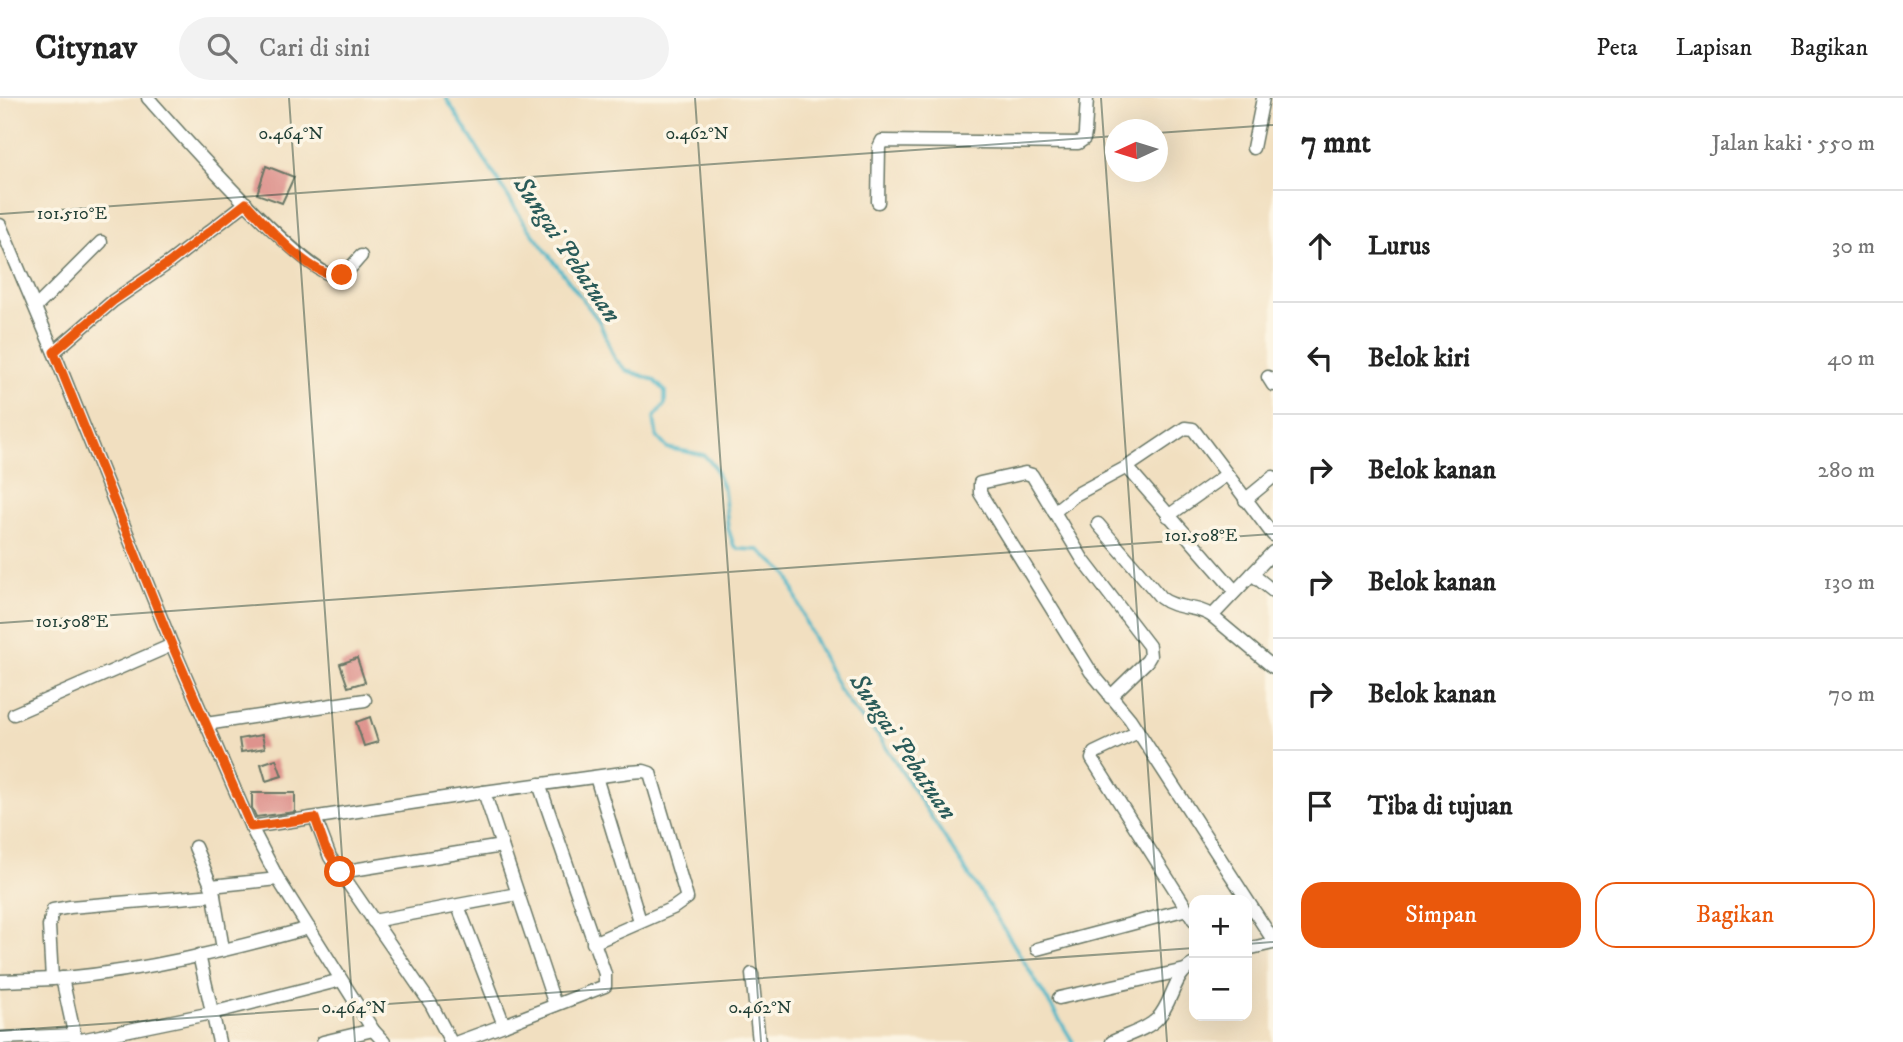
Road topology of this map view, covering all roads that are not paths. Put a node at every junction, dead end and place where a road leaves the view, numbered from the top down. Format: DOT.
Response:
graph roads {
  1 [pos="148,98"];
  2 [pos="1087,98"];
  3 [pos="1264,98"];
  4 [pos="1253,148"];
  5 [pos="878,202"];
  6 [pos="246,203"];
  7 [pos="0,225"];
  8 [pos="100,242"];
  9 [pos="361,256"];
  10 [pos="36,307"];
  11 [pos="54,352"];
  12 [pos="1127,467"];
  13 [pos="1227,475"];
  14 [pos="1273,477"];
  15 [pos="1245,500"];
  16 [pos="1054,512"];
  17 [pos="1168,516"];
  18 [pos="1098,524"];
  19 [pos="1273,535"];
  20 [pos="1273,552"];
  21 [pos="1252,574"];
  22 [pos="1235,591"];
  23 [pos="1273,591"];
  24 [pos="1212,616"];
  25 [pos="172,645"];
  26 [pos="1273,667"];
  27 [pos="1110,697"];
  28 [pos="365,700"];
  29 [pos="14,713"];
  30 [pos="206,724"];
  31 [pos="1138,732"];
  32 [pos="596,777"];
  33 [pos="539,784"];
  34 [pos="484,792"];
  35 [pos="315,818"];
  36 [pos="251,827"];
  37 [pos="502,846"];
  38 [pos="195,847"];
  39 [pos="340,872"];
  40 [pos="278,879"];
  41 [pos="213,890"];
  42 [pos="517,894"];
  43 [pos="458,906"];
  44 [pos="1189,912"];
  45 [pos="1189,915"];
  46 [pos="373,921"];
  47 [pos="640,921"];
  48 [pos="309,928"];
  49 [pos="1273,942"];
  50 [pos="593,943"];
  51 [pos="1252,948"];
  52 [pos="223,949"];
  53 [pos="1037,949"];
  54 [pos="199,955"];
  55 [pos="1189,967"];
  56 [pos="752,974"];
  57 [pos="57,978"];
  58 [pos="341,980"];
  59 [pos="0,981"];
  60 [pos="1059,998"];
  61 [pos="555,1006"];
  62 [pos="212,1013"];
  63 [pos="504,1025"];
  64 [pos="373,1030"];
  65 [pos="0,1038"];
  66 [pos="75,1039"];
  67 [pos="219,1042"];
  68 [pos="323,1042"];
  69 [pos="384,1042"];
  70 [pos="452,1042"];
  71 [pos="458,1042"];
  72 [pos="759,1042"];
  73 [pos="1112,1042"];
  1 -- 6 [label="street"];
  2 -- 5 [label="street"];
  3 -- 4 [label="street"];
  6 -- 9 [label="street"];
  6 -- 11 [label="street"];
  7 -- 10 [label="street"];
  8 -- 10 [label="street"];
  10 -- 11 [label="street"];
  11 -- 25 [label="street"];
  12 -- 13 [label="street"];
  12 -- 16 [label="street"];
  12 -- 17 [label="street"];
  13 -- 15 [label="street"];
  13 -- 17 [label="street"];
  14 -- 15 [label="street"];
  15 -- 19 [label="street"];
  16 -- 27 [label="street"];
  16 -- 27 [label="street"];
  17 -- 22 [label="street"];
  18 -- 24 [label="street"];
  20 -- 21 [label="street"];
  21 -- 22 [label="street"];
  21 -- 23 [label="street"];
  22 -- 24 [label="street"];
  24 -- 26 [label="street"];
  25 -- 29 [label="street"];
  25 -- 30 [label="street"];
  27 -- 31 [label="street"];
  28 -- 30 [label="street"];
  30 -- 36 [label="street"];
  31 -- 44 [label="street"];
  31 -- 49 [label="street"];
  32 -- 33 [label="street"];
  32 -- 47 [label="street"];
  32 -- 47 [label="street"];
  33 -- 34 [label="street"];
  33 -- 50 [label="street"];
  34 -- 35 [label="street"];
  34 -- 37 [label="street"];
  35 -- 36 [label="street"];
  35 -- 39 [label="street"];
  36 -- 40 [label="street"];
  37 -- 39 [label="street"];
  37 -- 42 [label="street"];
  38 -- 41 [label="street"];
  39 -- 46 [label="street"];
  40 -- 41 [label="street"];
  40 -- 48 [label="street"];
  41 -- 52 [label="street"];
  41 -- 57 [label="street"];
  42 -- 43 [label="street"];
  42 -- 61 [label="street"];
  43 -- 46 [label="street"];
  43 -- 63 [label="street"];
  45 -- 53 [label="street"];
  46 -- 70 [label="street"];
  47 -- 50 [label="street"];
  48 -- 52 [label="street"];
  48 -- 58 [label="street"];
  49 -- 51 [label="street"];
  50 -- 61 [label="street"];
  52 -- 54 [label="street"];
  54 -- 57 [label="street"];
  54 -- 62 [label="street"];
  55 -- 60 [label="street"];
  55 -- 73 [label="street"];
  56 -- 72 [label="street"];
  57 -- 59 [label="street"];
  57 -- 66 [label="street"];
  58 -- 62 [label="street"];
  58 -- 64 [label="street"];
  61 -- 63 [label="street"];
  62 -- 66 [label="street"];
  62 -- 67 [label="street"];
  63 -- 71 [label="street"];
  64 -- 68 [label="street"];
  64 -- 69 [label="street"];
  65 -- 66 [label="street"];
}
